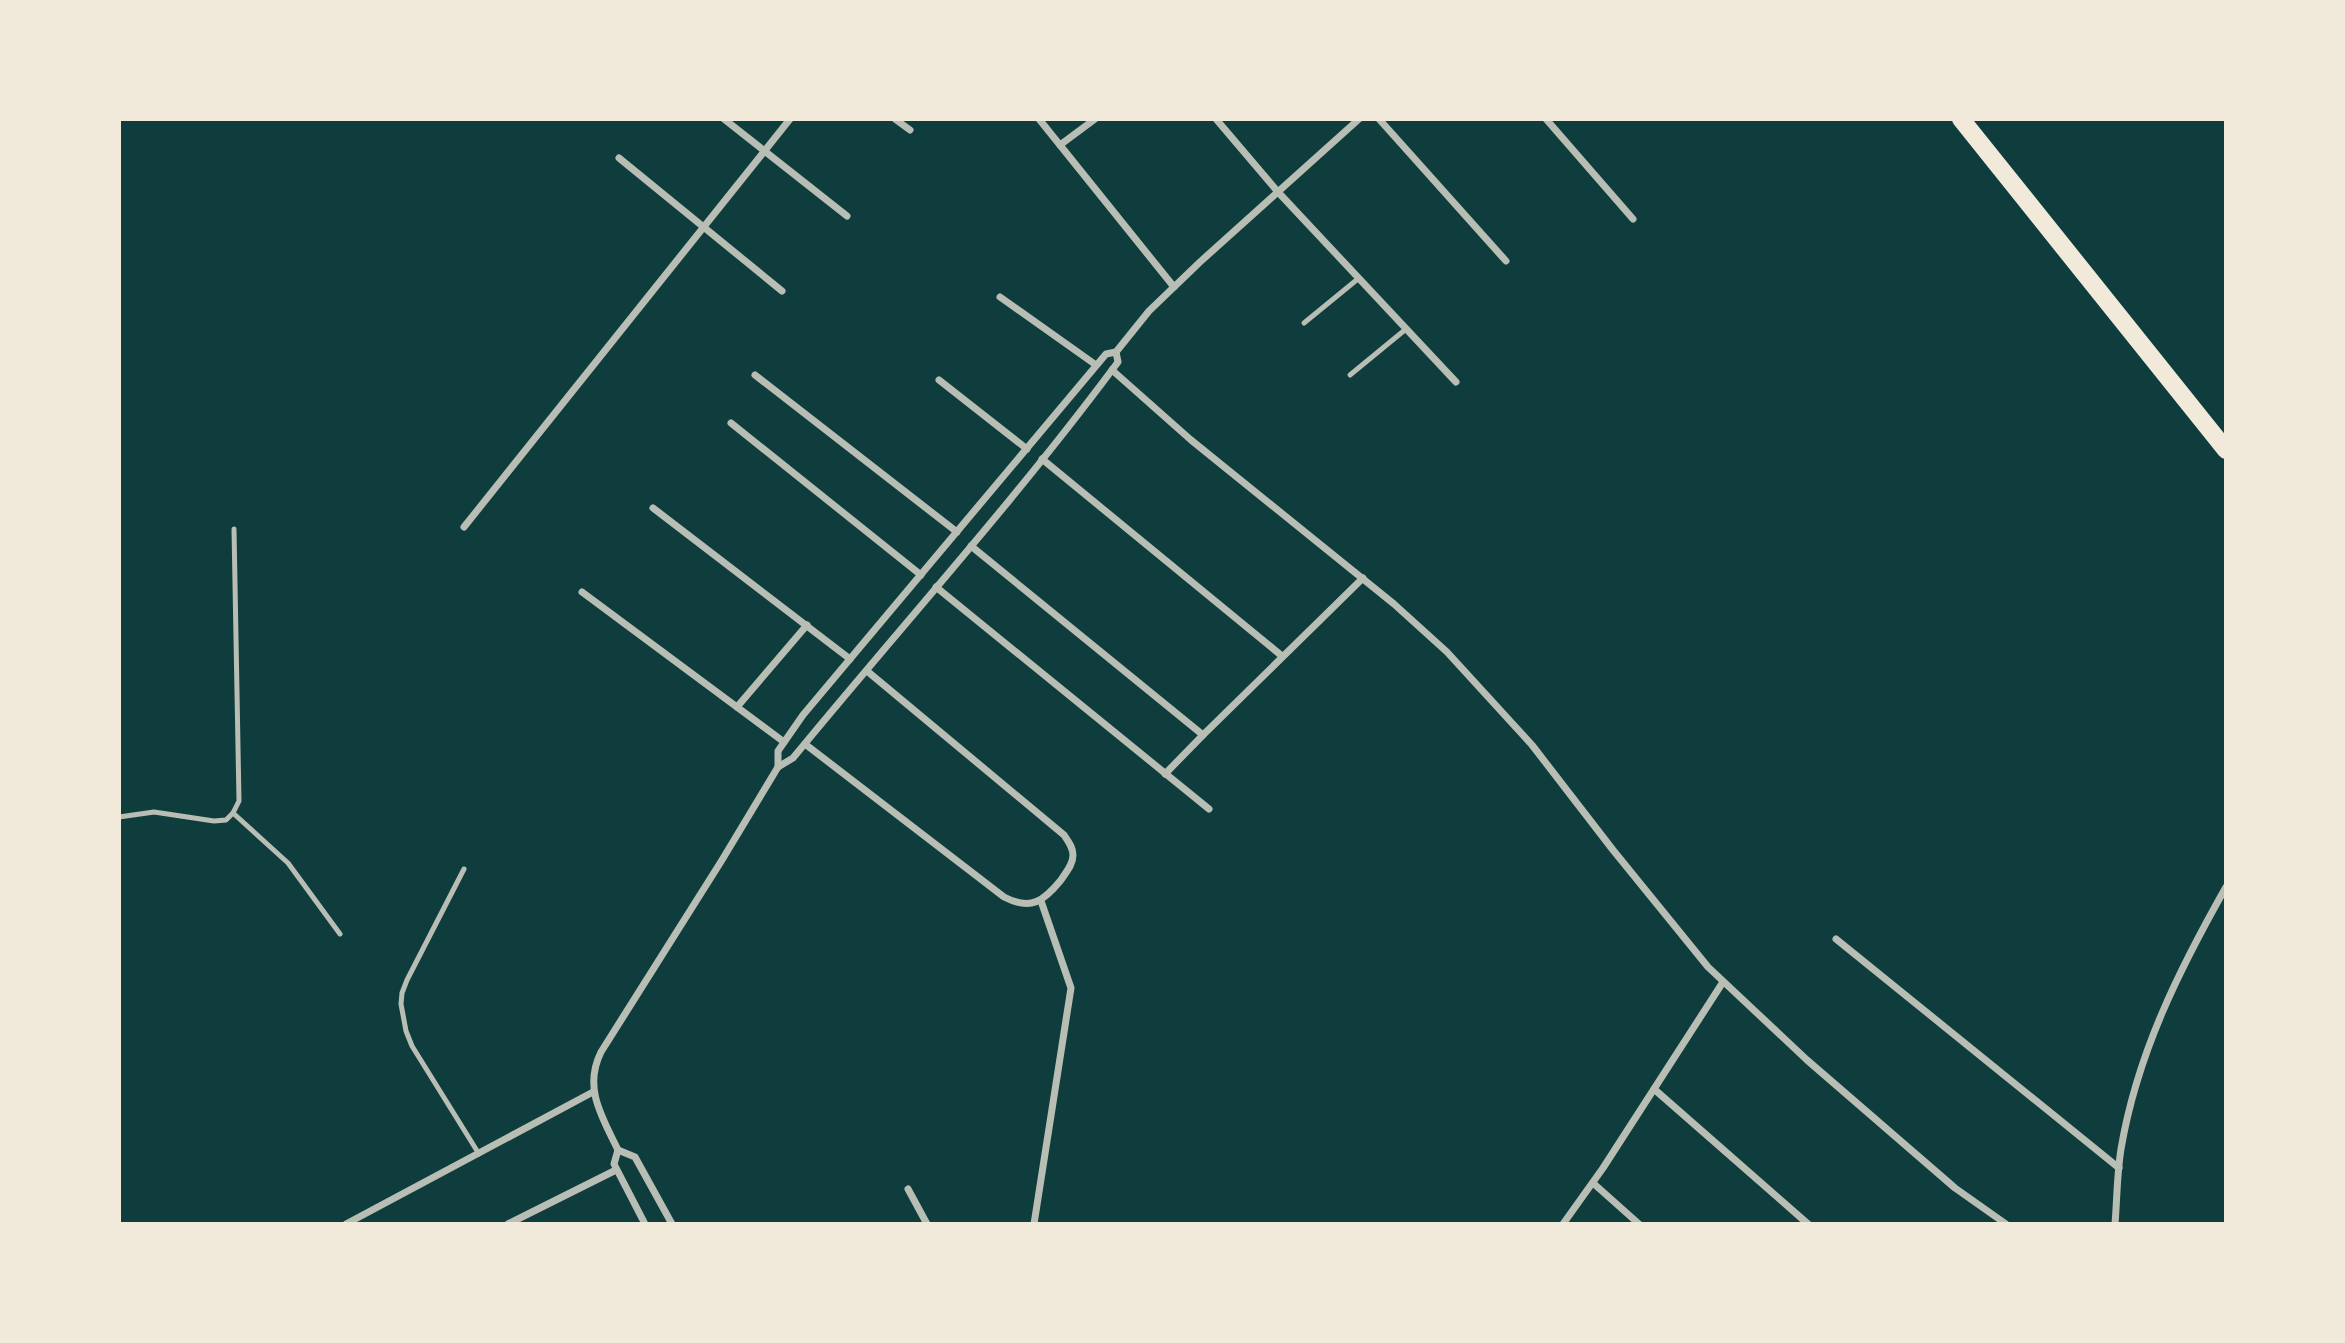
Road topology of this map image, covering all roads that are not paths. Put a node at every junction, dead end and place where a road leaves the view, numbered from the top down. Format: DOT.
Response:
graph roads {
  1 [pos="724,119"];
  2 [pos="790,119"];
  3 [pos="895,119"];
  4 [pos="1039,119"];
  5 [pos="1095,119"];
  6 [pos="1216,119"];
  7 [pos="1359,119"];
  8 [pos="1379,119"];
  9 [pos="1546,119"];
  10 [pos="1961,119"];
  11 [pos="910,130"];
  12 [pos="1060,145"];
  13 [pos="765,150"];
  14 [pos="619,158"];
  15 [pos="1278,192"];
  16 [pos="847,216"];
  17 [pos="1633,219"];
  18 [pos="703,226"];
  19 [pos="1506,261"];
  20 [pos="1359,278"];
  21 [pos="1174,287"];
  22 [pos="782,291"];
  23 [pos="1000,297"];
  24 [pos="1304,323"];
  25 [pos="1406,329"];
  26 [pos="1116,352"];
  27 [pos="1096,365"];
  28 [pos="1112,370"];
  29 [pos="755,375"];
  30 [pos="1350,375"];
  31 [pos="939,380"];
  32 [pos="1456,382"];
  33 [pos="731,423"];
  34 [pos="1027,449"];
  35 [pos="2226,450"];
  36 [pos="1042,459"];
  37 [pos="653,508"];
  38 [pos="464,527"];
  39 [pos="234,528"];
  40 [pos="957,532"];
  41 [pos="971,545"];
  42 [pos="921,575"];
  43 [pos="1363,578"];
  44 [pos="936,587"];
  45 [pos="582,592"];
  46 [pos="807,625"];
  47 [pos="1282,656"];
  48 [pos="850,659"];
  49 [pos="867,671"];
  50 [pos="737,707"];
  51 [pos="1203,735"];
  52 [pos="784,742"];
  53 [pos="805,744"];
  54 [pos="778,767"];
  55 [pos="1166,774"];
  56 [pos="1209,809"];
  57 [pos="233,813"];
  58 [pos="119,817"];
  59 [pos="464,869"];
  60 [pos="2226,887"];
  61 [pos="1041,901"];
  62 [pos="340,934"];
  63 [pos="1836,939"];
  64 [pos="1723,982"];
  65 [pos="1654,1089"];
  66 [pos="593,1093"];
  67 [pos="618,1150"];
  68 [pos="479,1154"];
  69 [pos="2119,1168"];
  70 [pos="617,1170"];
  71 [pos="1593,1183"];
  72 [pos="908,1189"];
  73 [pos="346,1224"];
  74 [pos="508,1224"];
  75 [pos="645,1224"];
  76 [pos="672,1224"];
  77 [pos="927,1224"];
  78 [pos="1034,1224"];
  79 [pos="1563,1224"];
  80 [pos="1639,1224"];
  81 [pos="1808,1224"];
  82 [pos="2006,1224"];
  83 [pos="2115,1224"];
  1 -- 13 [label="street"];
  2 -- 13 [label="street"];
  3 -- 11 [label="street"];
  4 -- 12 [label="street"];
  5 -- 12 [label="street"];
  6 -- 15 [label="street"];
  7 -- 15 [label="street"];
  8 -- 19 [label="street"];
  9 -- 17 [label="street"];
  10 -- 35 [label="main road"];
  12 -- 21 [label="street"];
  13 -- 16 [label="street"];
  13 -- 18 [label="street"];
  14 -- 18 [label="street"];
  15 -- 20 [label="street"];
  15 -- 21 [label="street"];
  18 -- 22 [label="street"];
  18 -- 38 [label="street"];
  20 -- 24 [label="lane"];
  20 -- 25 [label="street"];
  21 -- 26 [label="street"];
  23 -- 27 [label="street"];
  25 -- 30 [label="lane"];
  25 -- 32 [label="street"];
  26 -- 27 [label="street"];
  26 -- 28 [label="street"];
  27 -- 34 [label="street"];
  28 -- 36 [label="street"];
  28 -- 43 [label="street"];
  29 -- 40 [label="street"];
  31 -- 34 [label="street"];
  33 -- 42 [label="street"];
  34 -- 40 [label="street"];
  36 -- 41 [label="street"];
  36 -- 47 [label="street"];
  37 -- 46 [label="street"];
  39 -- 57 [label="lane"];
  40 -- 42 [label="street"];
  41 -- 44 [label="street"];
  41 -- 51 [label="street"];
  42 -- 48 [label="street"];
  43 -- 47 [label="street"];
  43 -- 64 [label="street"];
  44 -- 49 [label="street"];
  44 -- 55 [label="street"];
  45 -- 50 [label="street"];
  46 -- 48 [label="street"];
  46 -- 50 [label="street"];
  47 -- 51 [label="street"];
  48 -- 52 [label="street"];
  49 -- 53 [label="street"];
  49 -- 61 [label="street"];
  50 -- 52 [label="street"];
  51 -- 55 [label="street"];
  52 -- 54 [label="street"];
  53 -- 54 [label="street"];
  53 -- 61 [label="street"];
  54 -- 66 [label="street"];
  55 -- 56 [label="street"];
  57 -- 58 [label="lane"];
  57 -- 62 [label="lane"];
  59 -- 68 [label="lane"];
  60 -- 69 [label="street"];
  61 -- 78 [label="street"];
  63 -- 69 [label="street"];
  64 -- 65 [label="street"];
  64 -- 82 [label="street"];
  65 -- 71 [label="street"];
  65 -- 81 [label="street"];
  66 -- 67 [label="street"];
  66 -- 68 [label="street"];
  67 -- 70 [label="street"];
  67 -- 76 [label="street"];
  68 -- 73 [label="street"];
  69 -- 83 [label="street"];
  70 -- 74 [label="street"];
  70 -- 75 [label="street"];
  71 -- 79 [label="street"];
  71 -- 80 [label="street"];
  72 -- 77 [label="street"];
}
